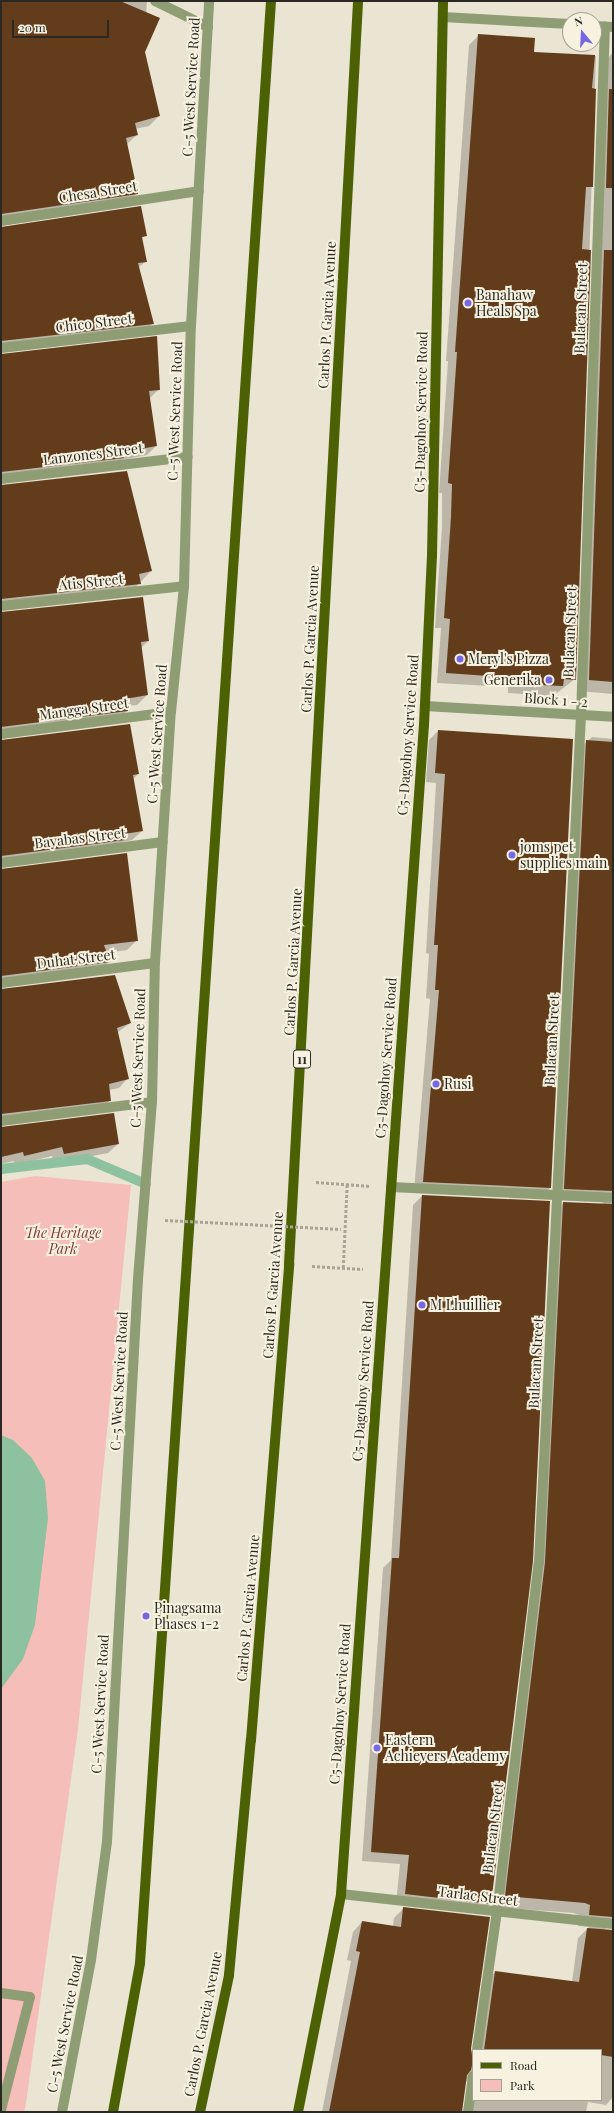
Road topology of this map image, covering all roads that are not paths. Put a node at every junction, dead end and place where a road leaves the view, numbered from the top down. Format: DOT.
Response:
graph roads {
  1 [pos="155,1"];
  2 [pos="210,1"];
  3 [pos="271,1"];
  4 [pos="358,1"];
  5 [pos="443,1"];
  6 [pos="443,17"];
  7 [pos="562,24"];
  8 [pos="208,27"];
  9 [pos="609,27"];
  10 [pos="200,191"];
  11 [pos="1,221"];
  12 [pos="191,326"];
  13 [pos="1,348"];
  14 [pos="188,457"];
  15 [pos="1,479"];
  16 [pos="184,586"];
  17 [pos="1,606"];
  18 [pos="425,706"];
  19 [pos="171,712"];
  20 [pos="581,716"];
  21 [pos="613,718"];
  22 [pos="1,734"];
  23 [pos="163,842"];
  24 [pos="1,863"];
  25 [pos="155,963"];
  26 [pos="1,983"];
  27 [pos="152,1102"];
  28 [pos="1,1121"];
  29 [pos="391,1187"];
  30 [pos="559,1195"];
  31 [pos="613,1198"];
  32 [pos="341,1894"];
  33 [pos="496,1912"];
  34 [pos="613,1924"];
  35 [pos="1,1993"];
  36 [pos="477,2049"];
  37 [pos="472,2083"];
  38 [pos="1,2110"];
  39 [pos="62,2112"];
  40 [pos="113,2112"];
  41 [pos="200,2112"];
  42 [pos="298,2112"];
  43 [pos="468,2112"];
  1 -- 8 [label="street"];
  2 -- 8 [label="street, C-5 West Service Road"];
  3 -- 40 [label="main road"];
  4 -- 41 [label="main road, Carlos P. Garcia Avenue / 11"];
  5 -- 6 [label="main road, C5-Dagohoy Service Road"];
  6 -- 7 [label="street"];
  6 -- 18 [label="main road, C5-Dagohoy Service Road"];
  8 -- 10 [label="street, C-5 West Service Road"];
  9 -- 20 [label="street, Bulacan Street"];
  10 -- 11 [label="street, Chesa Street"];
  10 -- 12 [label="street, C-5 West Service Road"];
  12 -- 13 [label="street, Chico Street"];
  12 -- 14 [label="street, C-5 West Service Road"];
  14 -- 15 [label="street, Lanzones Street"];
  14 -- 16 [label="street, C-5 West Service Road"];
  16 -- 17 [label="street, Atis Street"];
  16 -- 19 [label="street, C-5 West Service Road"];
  18 -- 20 [label="street, Block 1 - 2"];
  18 -- 29 [label="main road, C5-Dagohoy Service Road"];
  19 -- 22 [label="street, Mangga Street"];
  19 -- 23 [label="street, C-5 West Service Road"];
  20 -- 21 [label="street, Block 1 - 2"];
  20 -- 30 [label="street, Bulacan Street"];
  23 -- 24 [label="street, Bayabas Street"];
  23 -- 25 [label="street, C-5 West Service Road"];
  25 -- 26 [label="street, Duhat Street"];
  25 -- 27 [label="street, C-5 West Service Road"];
  27 -- 28 [label="street"];
  27 -- 39 [label="street, C-5 West Service Road"];
  29 -- 30 [label="street"];
  29 -- 32 [label="main road, C5-Dagohoy Service Road"];
  30 -- 31 [label="street"];
  30 -- 33 [label="street, Bulacan Street"];
  32 -- 33 [label="street, Tarlac Street"];
  32 -- 42 [label="main road, C5-Dagohoy Service Road"];
  33 -- 34 [label="street, Tarlac Street"];
  33 -- 36 [label="street, Bulacan Street"];
  35 -- 38 [label="street"];
  37 -- 43 [label="street"];
}
